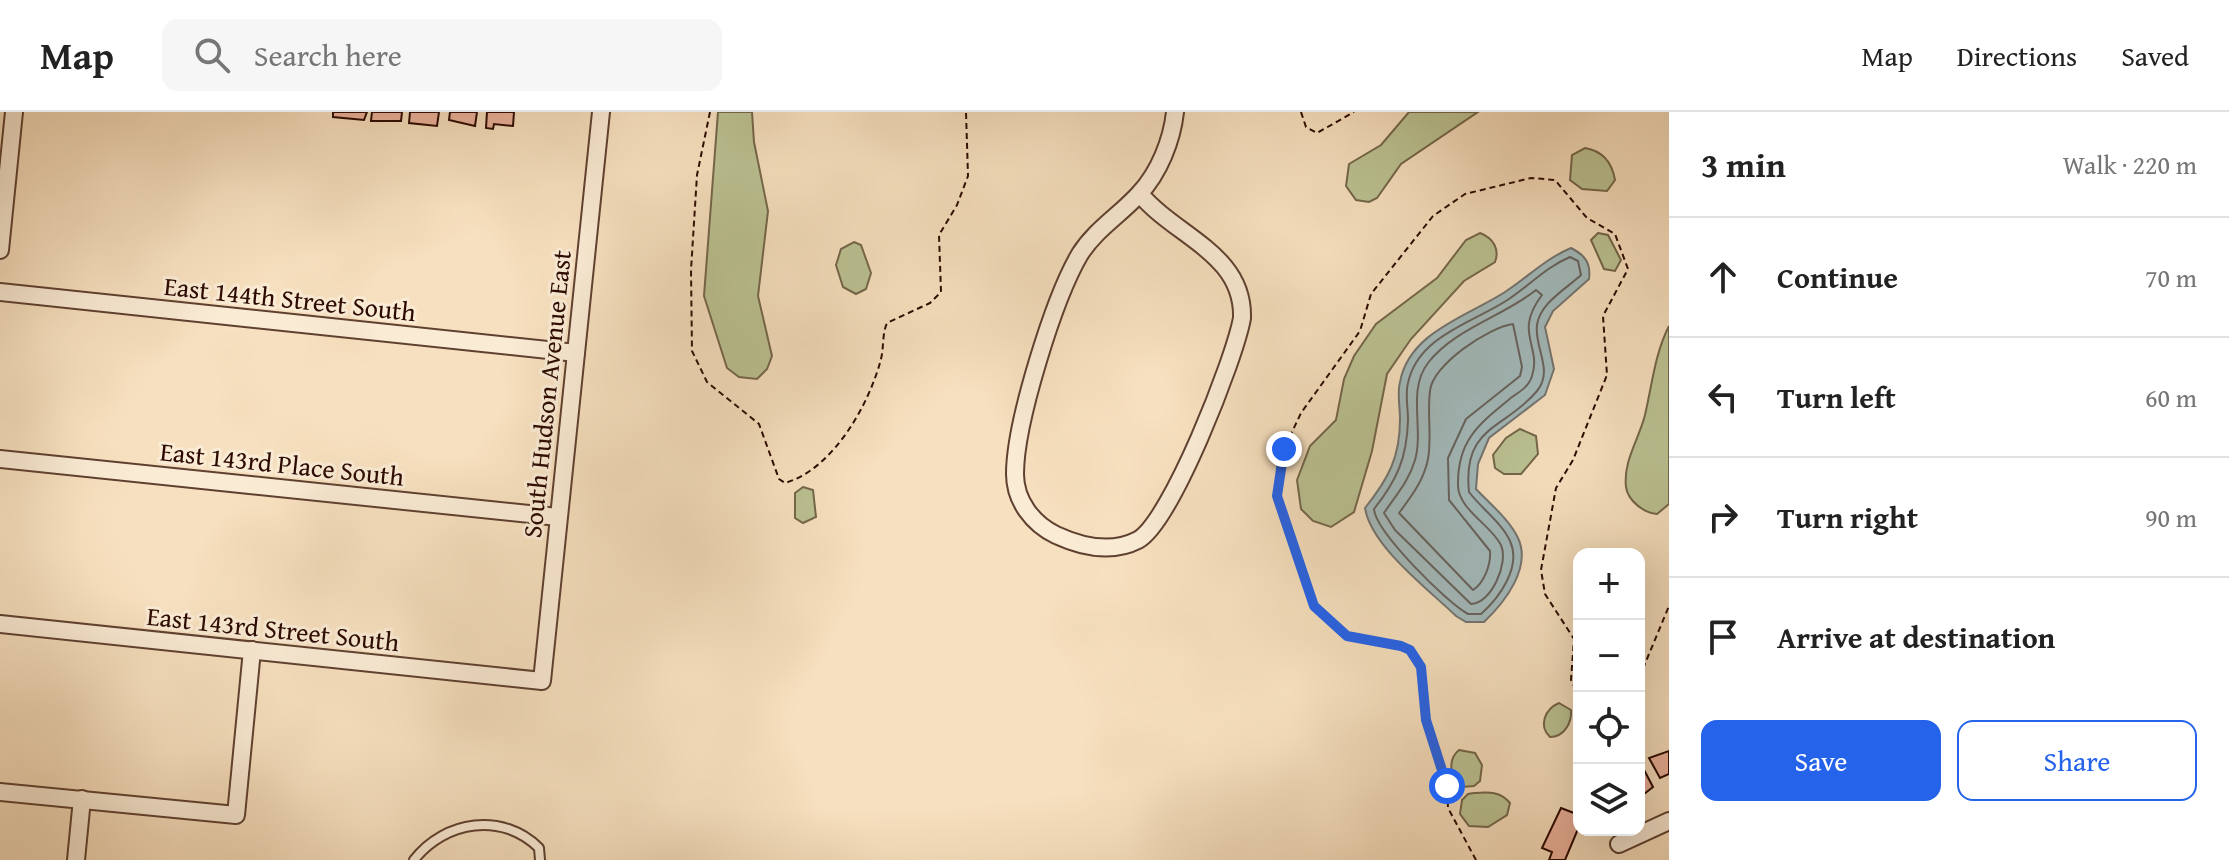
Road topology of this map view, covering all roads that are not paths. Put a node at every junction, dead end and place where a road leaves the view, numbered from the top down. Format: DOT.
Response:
graph roads {
  1 [pos="14,112"];
  2 [pos="601,112"];
  3 [pos="1175,112"];
  4 [pos="1140,194"];
  5 [pos="0,250"];
  6 [pos="0,292"];
  7 [pos="576,353"];
  8 [pos="0,459"];
  9 [pos="558,517"];
  10 [pos="0,624"];
  11 [pos="252,650"];
  12 [pos="542,681"];
  13 [pos="0,792"];
  14 [pos="82,799"];
  15 [pos="1669,821"];
  16 [pos="1619,844"];
  17 [pos="76,860"];
  18 [pos="414,860"];
  19 [pos="540,860"];
  1 -- 5 [label="street"];
  2 -- 7 [label="street, South Hudson Avenue East"];
  3 -- 4 [label="street"];
  4 -- 4 [label="street"];
  6 -- 7 [label="street, East 144th Street South"];
  7 -- 9 [label="street, South Hudson Avenue East"];
  8 -- 9 [label="street, East 143rd Place South"];
  9 -- 12 [label="street, South Hudson Avenue East"];
  10 -- 11 [label="street, East 143rd Street South"];
  11 -- 12 [label="street, East 143rd Street South"];
  11 -- 14 [label="street"];
  13 -- 14 [label="street"];
  14 -- 17 [label="street"];
  15 -- 16 [label="street"];
  18 -- 19 [label="lane"];
}
